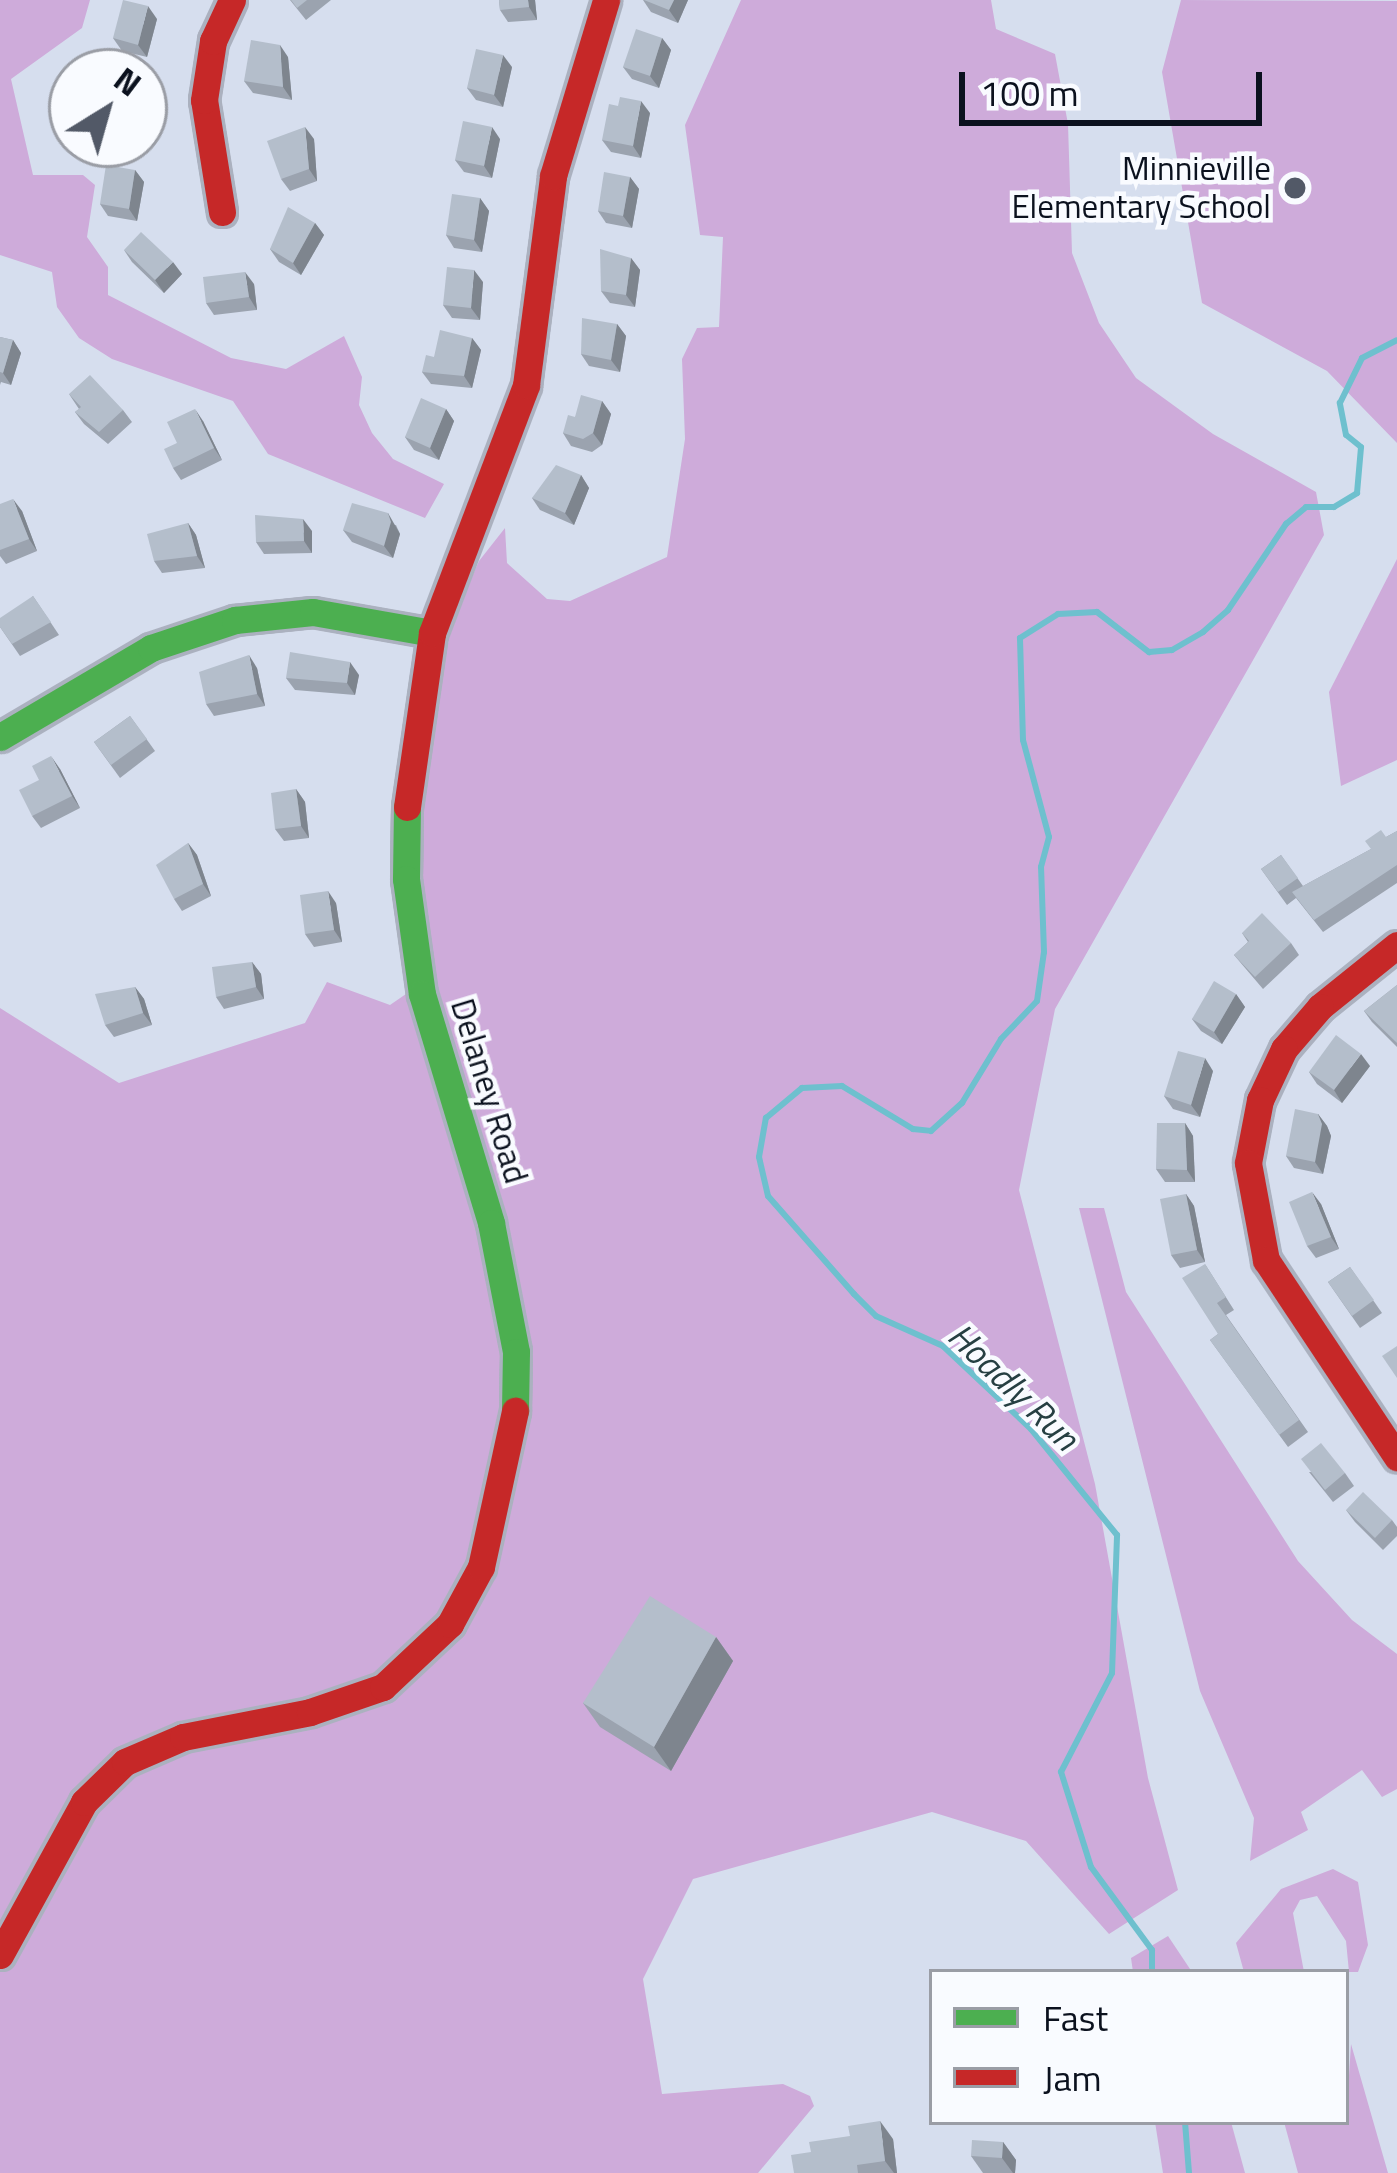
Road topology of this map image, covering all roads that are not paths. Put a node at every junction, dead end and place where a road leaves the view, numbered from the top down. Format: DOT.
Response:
graph roads {
  1 [pos="232,0"];
  2 [pos="606,0"];
  3 [pos="222,212"];
  4 [pos="432,633"];
  5 [pos="0,736"];
  6 [pos="1397,945"];
  7 [pos="1397,1457"];
  8 [pos="0,1955"];
  1 -- 3 [label="street"];
  2 -- 4 [label="street, Delaney Road"];
  4 -- 5 [label="street"];
  4 -- 8 [label="street, Delaney Road"];
  6 -- 7 [label="street"];
}
